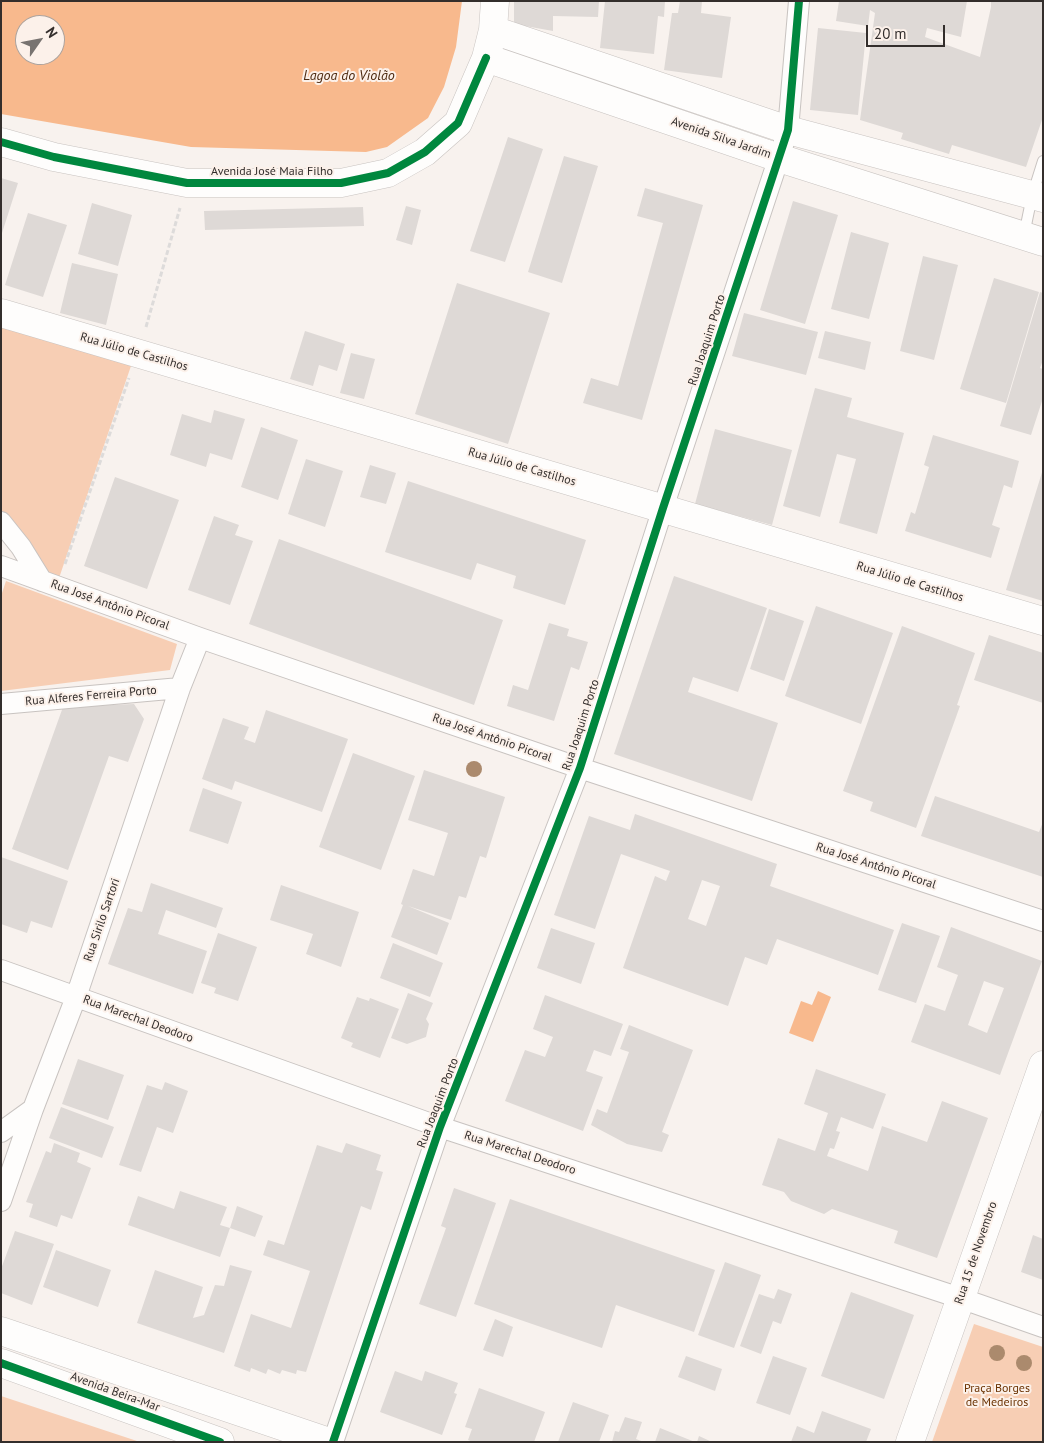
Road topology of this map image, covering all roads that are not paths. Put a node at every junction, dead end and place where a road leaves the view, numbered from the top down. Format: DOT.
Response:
graph roads {
  1 [pos="494,1"];
  2 [pos="799,1"];
  3 [pos="493,30"];
  4 [pos="486,58"];
  5 [pos="788,130"];
  6 [pos="1,142"];
  7 [pos="779,158"];
  8 [pos="1043,161"];
  9 [pos="1037,197"];
  10 [pos="1034,239"];
  11 [pos="1,313"];
  12 [pos="663,508"];
  13 [pos="1,522"];
  14 [pos="1,538"];
  15 [pos="1,566"];
  16 [pos="50,583"];
  17 [pos="1043,622"];
  18 [pos="200,638"];
  19 [pos="180,688"];
  20 [pos="1,704"];
  21 [pos="580,768"];
  22 [pos="1043,921"];
  23 [pos="1,970"];
  24 [pos="76,997"];
  25 [pos="1043,1064"];
  26 [pos="33,1109"];
  27 [pos="440,1127"];
  28 [pos="1,1132"];
  29 [pos="1,1201"];
  30 [pos="960,1298"];
  31 [pos="1043,1327"];
  32 [pos="1,1331"];
  33 [pos="1,1363"];
  34 [pos="220,1442"];
  35 [pos="329,1442"];
  36 [pos="333,1442"];
  37 [pos="910,1442"];
  1 -- 3 [label="street, Avenida José Maia Filho"];
  2 -- 5 [label="street, Rua Joaquim Porto"];
  3 -- 4 [label="street, Avenida José Maia Filho"];
  3 -- 5 [label="street"];
  4 -- 6 [label="street, Avenida José Maia Filho"];
  4 -- 7 [label="street, Avenida Silva Jardim"];
  5 -- 7 [label="street, Rua Joaquim Porto"];
  5 -- 9 [label="street"];
  7 -- 10 [label="street, Avenida Silva Jardim"];
  7 -- 12 [label="street, Rua Joaquim Porto"];
  8 -- 9 [label="lane"];
  9 -- 10 [label="lane"];
  11 -- 12 [label="street, Rua Júlio de Castilhos"];
  12 -- 17 [label="street, Rua Júlio de Castilhos"];
  12 -- 21 [label="street, Rua Joaquim Porto"];
  13 -- 16 [label="street"];
  14 -- 16 [label="street"];
  15 -- 16 [label="street, Rua José Antônio Picoral"];
  16 -- 18 [label="street, Rua José Antônio Picoral"];
  18 -- 19 [label="street, Rua Sirilo Sartori"];
  18 -- 21 [label="street, Rua José Antônio Picoral"];
  19 -- 20 [label="street, Rua Alferes Ferreira Porto"];
  19 -- 24 [label="street, Rua Sirilo Sartori"];
  21 -- 22 [label="street, Rua José Antônio Picoral"];
  21 -- 27 [label="street, Rua Joaquim Porto"];
  23 -- 24 [label="street, Rua Marechal Deodoro"];
  24 -- 26 [label="street, Rua Sirilo Sartori"];
  24 -- 27 [label="street, Rua Marechal Deodoro"];
  25 -- 30 [label="street, Rua 15 de Novembro"];
  26 -- 28 [label="street"];
  26 -- 29 [label="street, Rua Sirilo Sartori"];
  27 -- 30 [label="street, Rua Marechal Deodoro"];
  27 -- 36 [label="street, Rua Joaquim Porto"];
  30 -- 31 [label="street, Rua Marechal Deodoro"];
  30 -- 37 [label="street, Rua 15 de Novembro"];
  32 -- 35 [label="street, Avenida Beira-Mar"];
  33 -- 34 [label="street, Avenida Beira-Mar"];
}
